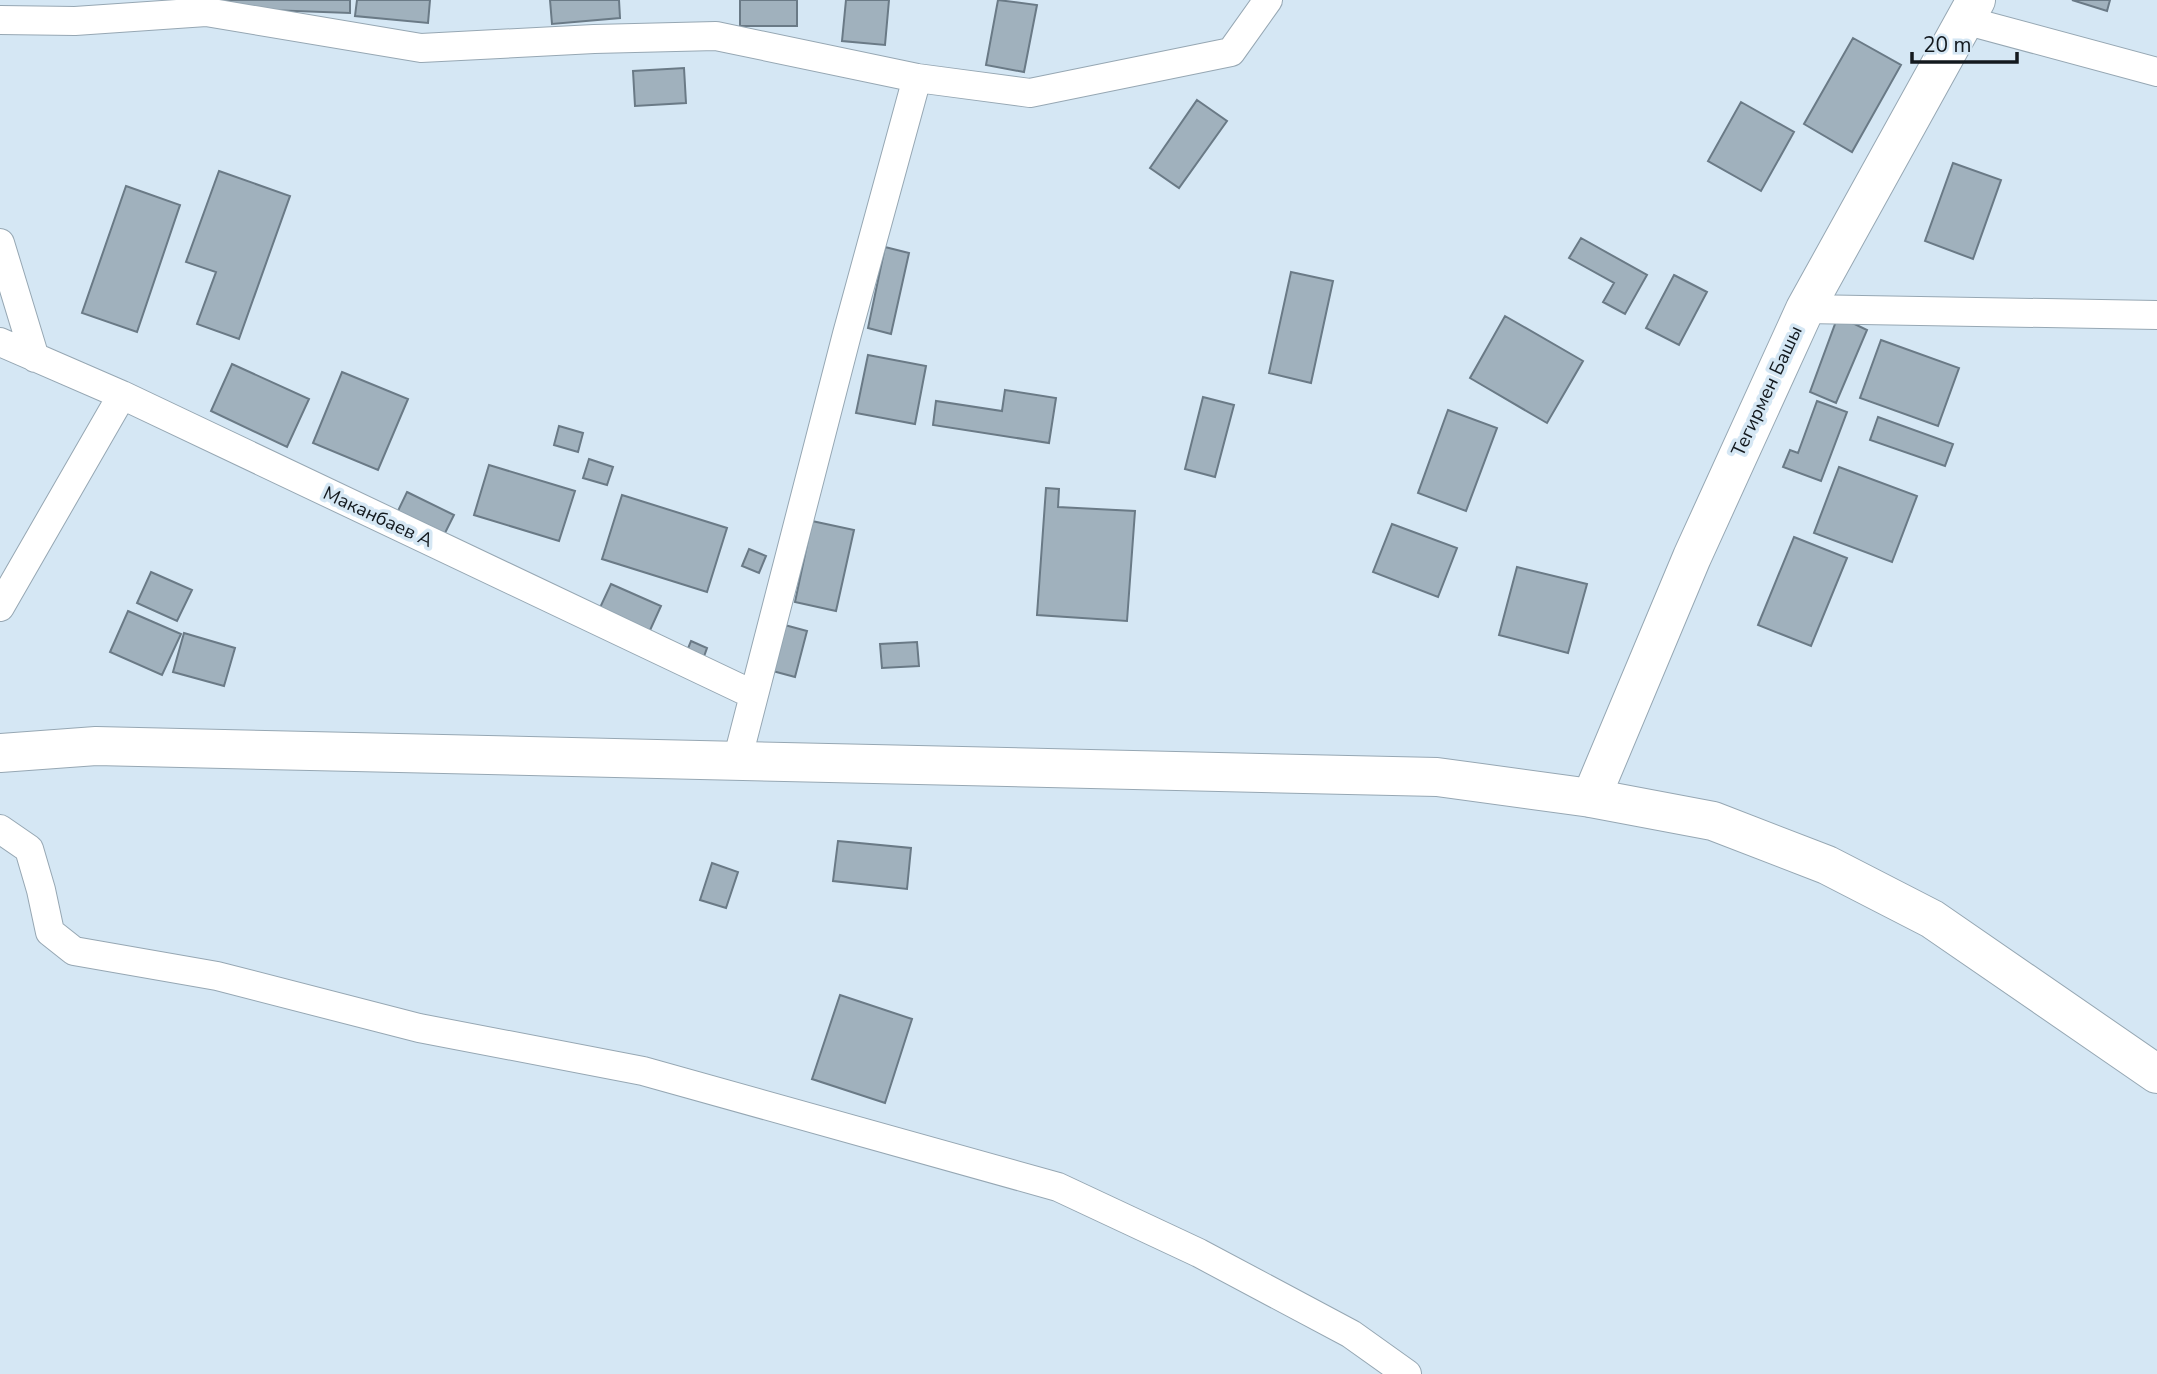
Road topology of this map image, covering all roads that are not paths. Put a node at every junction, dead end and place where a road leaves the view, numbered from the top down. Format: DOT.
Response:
graph roads {
  1 [pos="1268,0"];
  2 [pos="1970,10"];
  3 [pos="0,20"];
  4 [pos="2157,72"];
  5 [pos="917,78"];
  6 [pos="0,243"];
  7 [pos="1805,309"];
  8 [pos="2157,315"];
  9 [pos="0,342"];
  10 [pos="35,358"];
  11 [pos="122,396"];
  12 [pos="0,607"];
  13 [pos="754,695"];
  14 [pos="0,753"];
  15 [pos="737,761"];
  16 [pos="1591,798"];
  17 [pos="0,829"];
  18 [pos="2157,1074"];
  19 [pos="1407,1374"];
  1 -- 5 [label="street"];
  2 -- 4 [label="street"];
  2 -- 7 [label="main road, Тегирмен Башы"];
  3 -- 5 [label="street"];
  5 -- 13 [label="street"];
  6 -- 10 [label="street"];
  7 -- 8 [label="street"];
  7 -- 16 [label="main road, Тегирмен Башы"];
  9 -- 10 [label="street, Маканбаев А"];
  10 -- 11 [label="street, Маканбаев А"];
  11 -- 12 [label="street"];
  11 -- 13 [label="street, Маканбаев А"];
  13 -- 15 [label="street"];
  14 -- 15 [label="main road"];
  15 -- 16 [label="main road"];
  16 -- 18 [label="main road"];
  17 -- 19 [label="street"];
}
